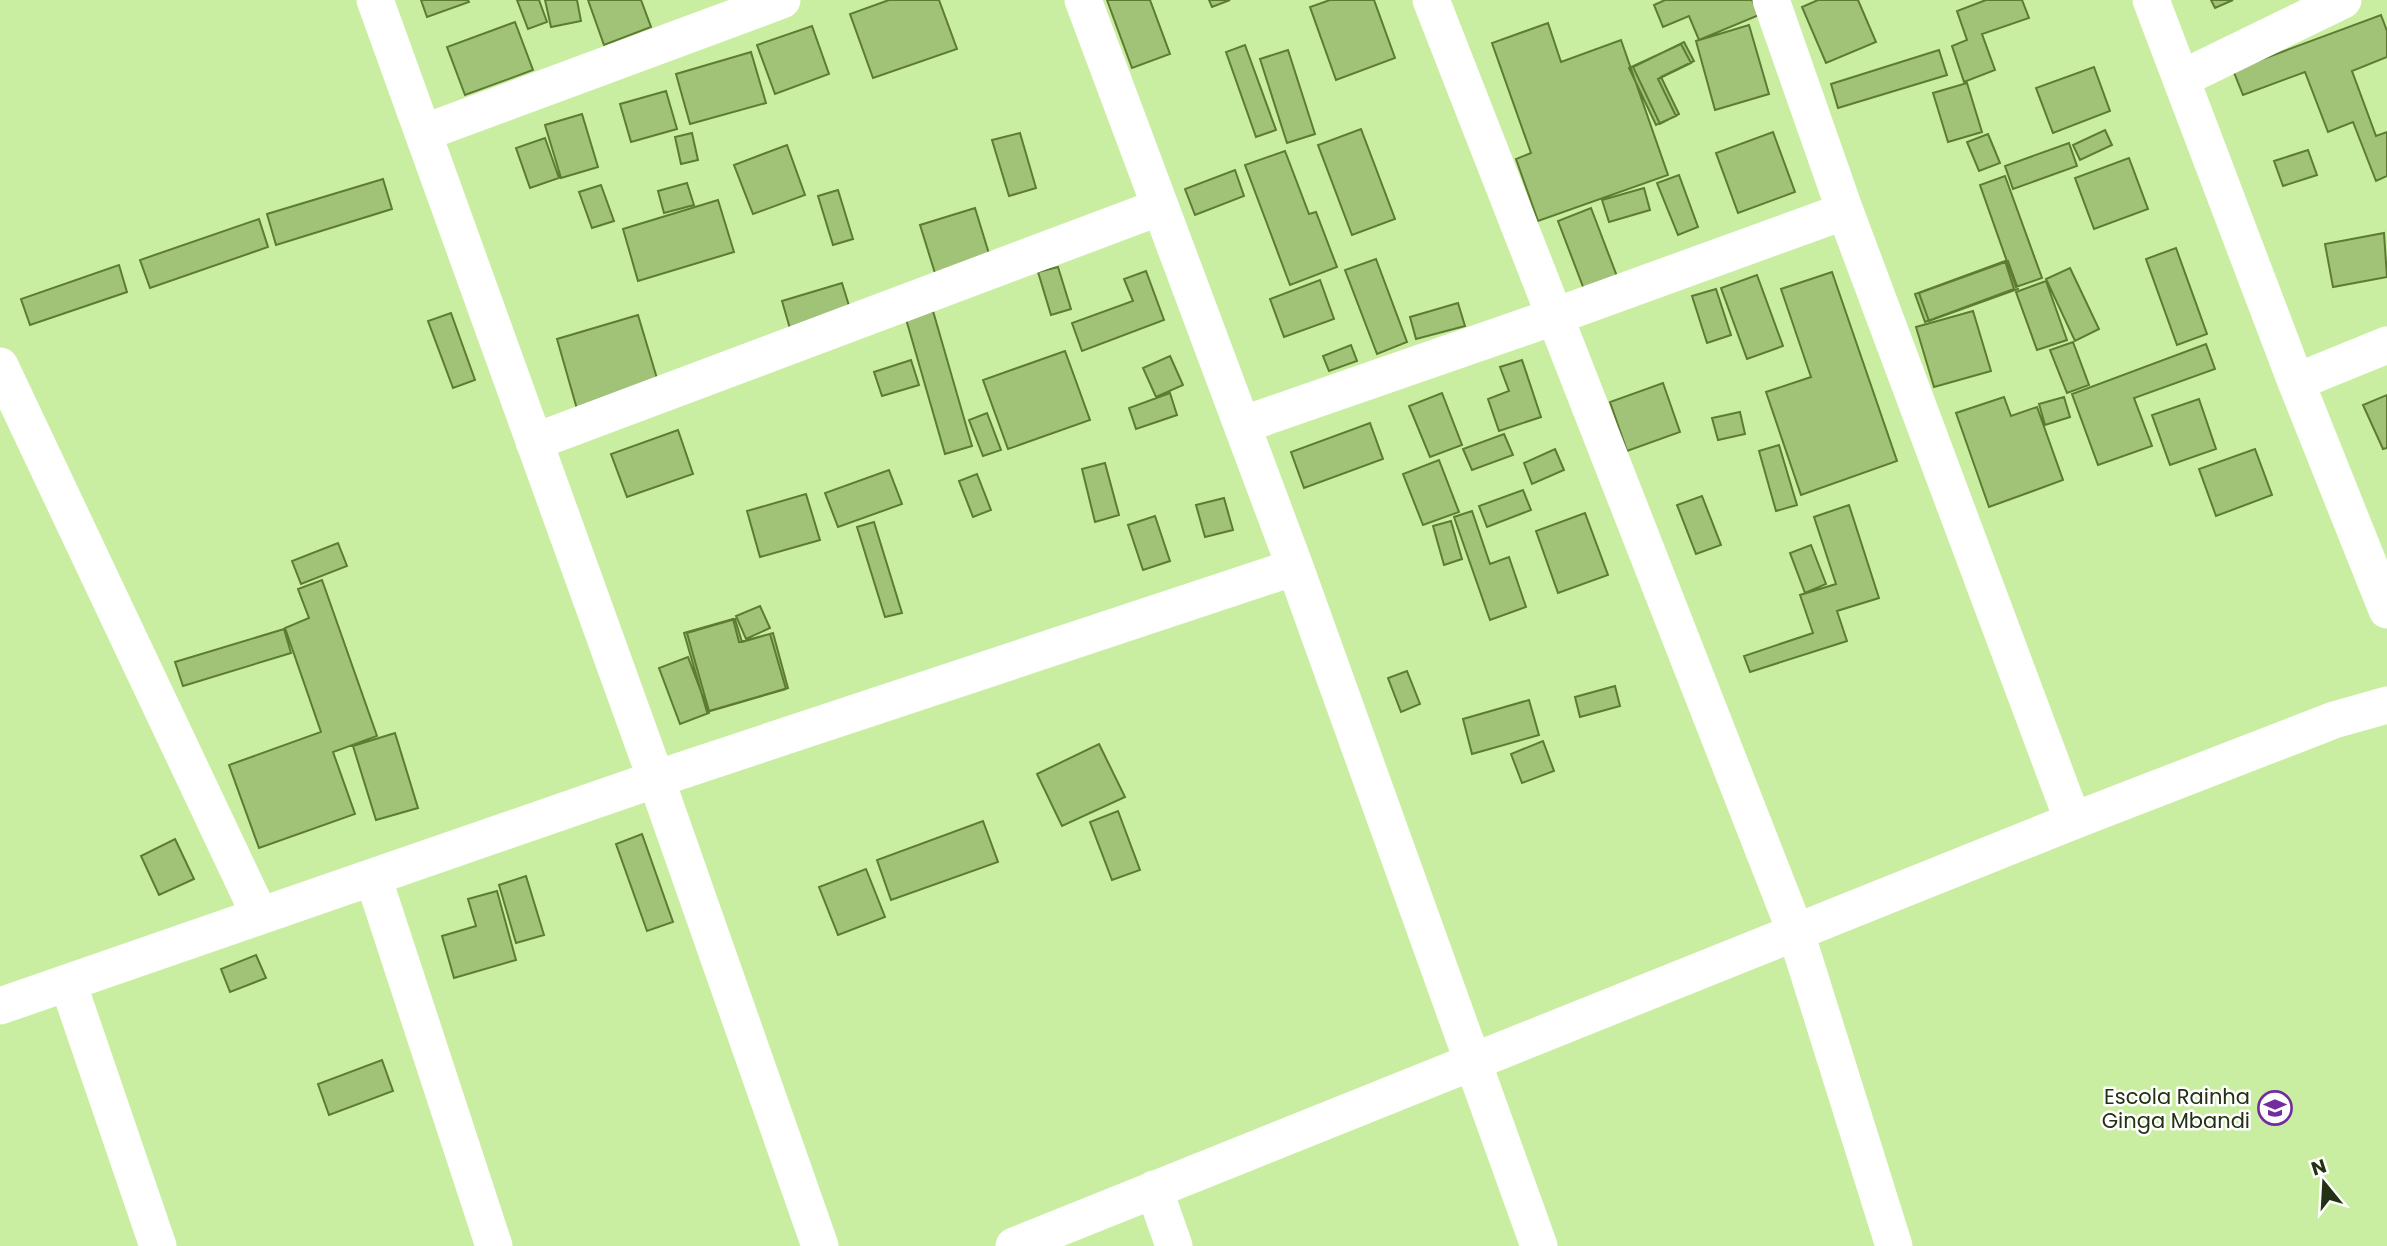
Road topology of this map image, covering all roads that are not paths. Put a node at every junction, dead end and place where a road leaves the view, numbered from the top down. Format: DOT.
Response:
graph roads {
  1 [pos="375,0"];
  2 [pos="782,0"];
  3 [pos="1083,0"];
  4 [pos="1431,0"];
  5 [pos="1770,0"];
  6 [pos="2151,0"];
  7 [pos="2343,0"];
  8 [pos="2183,78"];
  9 [pos="423,133"];
  10 [pos="1160,207"];
  11 [pos="1845,211"];
  12 [pos="1553,317"];
  13 [pos="2387,345"];
  14 [pos="0,366"];
  15 [pos="2296,382"];
  16 [pos="1242,425"];
  17 [pos="534,442"];
  18 [pos="1295,567"];
  19 [pos="2387,610"];
  20 [pos="2387,705"];
  21 [pos="656,779"];
  22 [pos="2073,821"];
  23 [pos="373,877"];
  24 [pos="260,916"];
  25 [pos="1796,933"];
  26 [pos="68,983"];
  27 [pos="0,1006"];
  28 [pos="1472,1060"];
  29 [pos="1154,1189"];
  30 [pos="158,1246"];
  31 [pos="494,1246"];
  32 [pos="820,1246"];
  33 [pos="1014,1246"];
  34 [pos="1174,1246"];
  35 [pos="1539,1246"];
  36 [pos="1894,1246"];
  1 -- 9 [label="street"];
  2 -- 9 [label="street"];
  3 -- 10 [label="street"];
  4 -- 12 [label="street"];
  5 -- 11 [label="street"];
  6 -- 8 [label="street"];
  7 -- 8 [label="street"];
  8 -- 15 [label="street"];
  9 -- 17 [label="street"];
  10 -- 16 [label="street"];
  10 -- 17 [label="street"];
  11 -- 12 [label="street"];
  11 -- 22 [label="street"];
  12 -- 16 [label="street"];
  12 -- 25 [label="street"];
  13 -- 15 [label="street"];
  14 -- 24 [label="street"];
  15 -- 19 [label="street"];
  16 -- 18 [label="street"];
  17 -- 21 [label="street"];
  18 -- 21 [label="street"];
  18 -- 28 [label="street"];
  20 -- 22 [label="street"];
  21 -- 23 [label="street"];
  21 -- 32 [label="street"];
  22 -- 25 [label="street"];
  23 -- 24 [label="street"];
  23 -- 31 [label="street"];
  24 -- 26 [label="street"];
  25 -- 28 [label="street"];
  25 -- 36 [label="street"];
  26 -- 27 [label="street"];
  26 -- 30 [label="street"];
  28 -- 29 [label="street"];
  28 -- 35 [label="street"];
  29 -- 33 [label="street"];
  29 -- 34 [label="street"];
}
